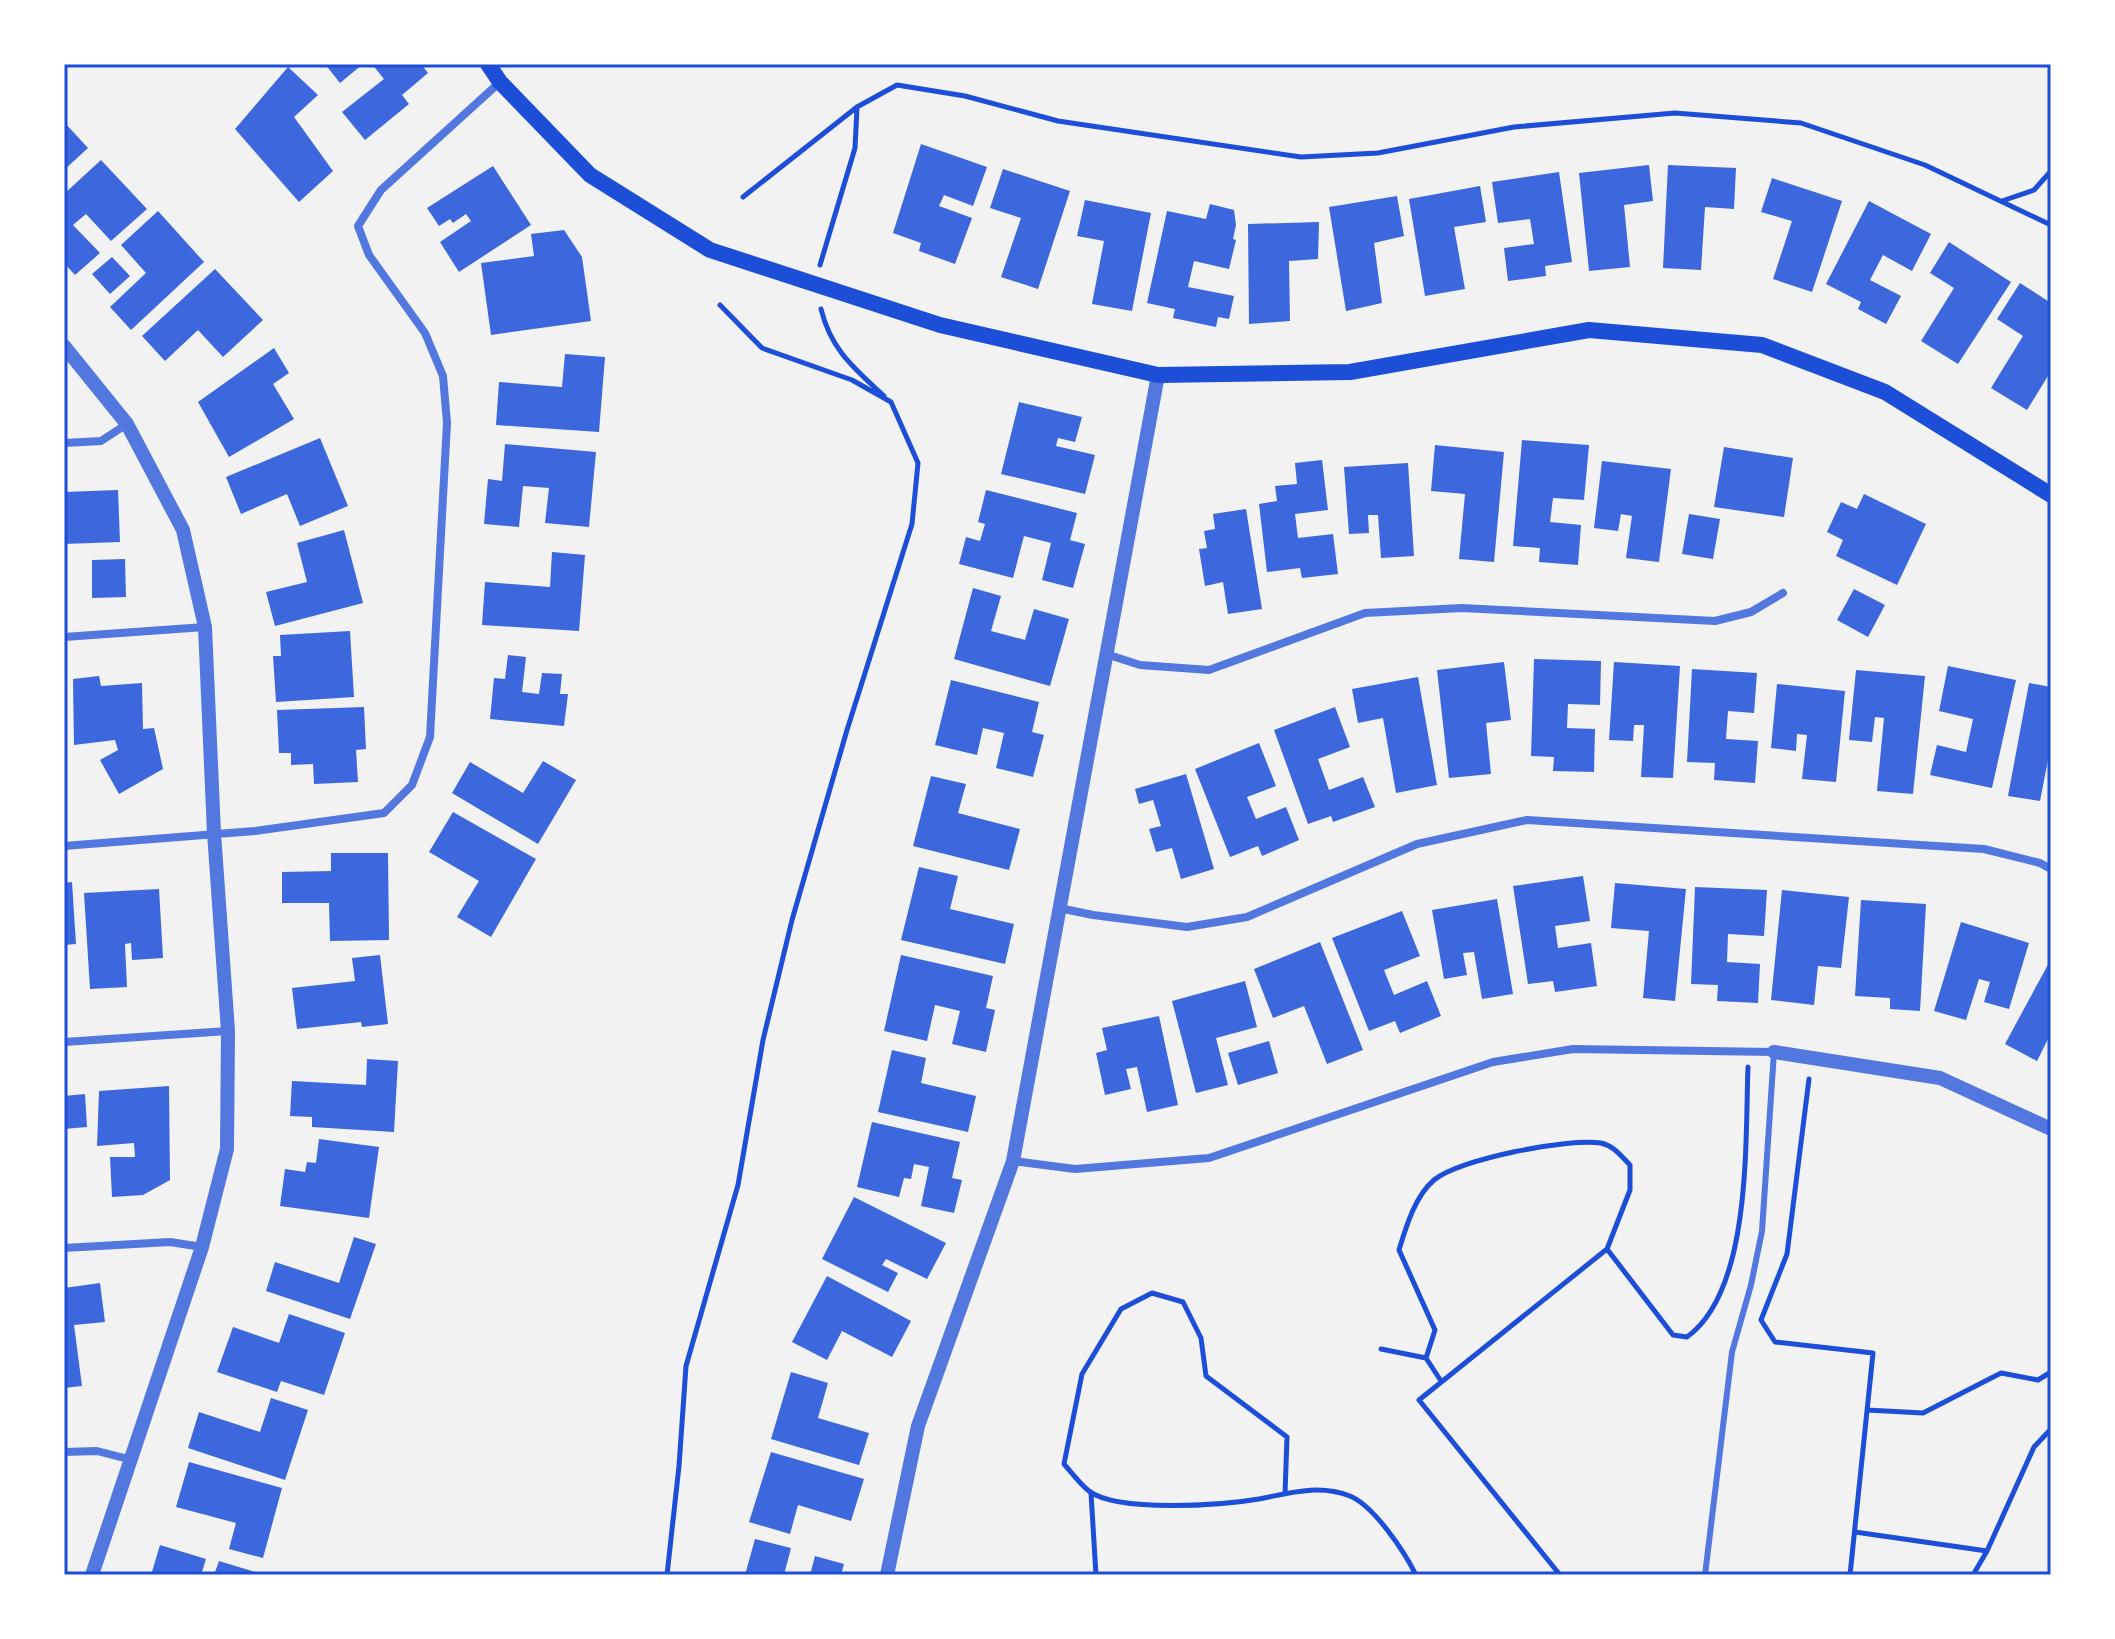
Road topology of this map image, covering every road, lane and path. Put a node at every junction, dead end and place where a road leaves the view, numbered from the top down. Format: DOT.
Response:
graph roads {
  1 [pos="488,64"];
  2 [pos="500,82"];
  3 [pos="857,107"];
  4 [pos="2051,171"];
  5 [pos="743,197"];
  6 [pos="2001,201"];
  7 [pos="2051,225"];
  8 [pos="815,284"];
  9 [pos="720,305"];
  10 [pos="64,346"];
  11 [pos="1158,375"];
  12 [pos="891,402"];
  13 [pos="127,424"];
  14 [pos="64,443"];
  15 [pos="2051,495"];
  16 [pos="1783,593"];
  17 [pos="205,627"];
  18 [pos="64,637"];
  19 [pos="1105,654"];
  20 [pos="214,833"];
  21 [pos="64,846"];
  22 [pos="2051,869"];
  23 [pos="1058,908"];
  24 [pos="228,1031"];
  25 [pos="64,1042"];
  26 [pos="1749,1051"];
  27 [pos="1774,1052"];
  28 [pos="1811,1058"];
  29 [pos="2051,1129"];
  30 [pos="1013,1161"];
  31 [pos="202,1247"];
  32 [pos="64,1248"];
  33 [pos="1607,1249"];
  34 [pos="1381,1349"];
  35 [pos="1426,1358"];
  36 [pos="2051,1372"];
  37 [pos="1441,1381"];
  38 [pos="1867,1410"];
  39 [pos="2051,1429"];
  40 [pos="64,1452"];
  41 [pos="132,1460"];
  42 [pos="1091,1493"];
  43 [pos="1285,1494"];
  44 [pos="1855,1532"];
  45 [pos="1987,1551"];
  46 [pos="92,1575"];
  47 [pos="667,1575"];
  48 [pos="887,1575"];
  49 [pos="1096,1575"];
  50 [pos="1416,1575"];
  51 [pos="1560,1575"];
  52 [pos="1705,1575"];
  53 [pos="1850,1575"];
  54 [pos="1973,1575"];
  1 -- 2 [label="main road"];
  2 -- 8 [label="main road"];
  2 -- 20 [label="street"];
  3 -- 5 [label="path"];
  3 -- 6 [label="path"];
  3 -- 8 [label="path"];
  4 -- 6 [label="path"];
  6 -- 7 [label="path"];
  8 -- 11 [label="main road"];
  8 -- 12 [label="path"];
  9 -- 12 [label="path"];
  10 -- 13 [label="street"];
  11 -- 15 [label="main road"];
  11 -- 19 [label="street"];
  12 -- 47 [label="path"];
  13 -- 14 [label="street"];
  13 -- 17 [label="street"];
  16 -- 19 [label="street"];
  17 -- 18 [label="street"];
  17 -- 20 [label="street"];
  19 -- 23 [label="street"];
  20 -- 21 [label="street"];
  20 -- 24 [label="street"];
  22 -- 23 [label="street"];
  23 -- 30 [label="street"];
  24 -- 25 [label="street"];
  24 -- 31 [label="street"];
  26 -- 27 [label="street"];
  26 -- 30 [label="street"];
  26 -- 33 [label="path"];
  27 -- 28 [label="street"];
  27 -- 52 [label="lane"];
  28 -- 29 [label="street"];
  28 -- 38 [label="path"];
  30 -- 48 [label="street"];
  31 -- 32 [label="street"];
  31 -- 41 [label="street"];
  33 -- 35 [label="path"];
  33 -- 37 [label="path"];
  34 -- 35 [label="path"];
  35 -- 37 [label="path"];
  36 -- 38 [label="path"];
  37 -- 51 [label="path"];
  38 -- 44 [label="path"];
  39 -- 45 [label="path"];
  40 -- 41 [label="street"];
  41 -- 46 [label="street"];
  42 -- 43 [label="path"];
  42 -- 43 [label="path"];
  42 -- 49 [label="path"];
  43 -- 50 [label="path"];
  44 -- 45 [label="path"];
  44 -- 53 [label="path"];
  45 -- 54 [label="path"];
}
